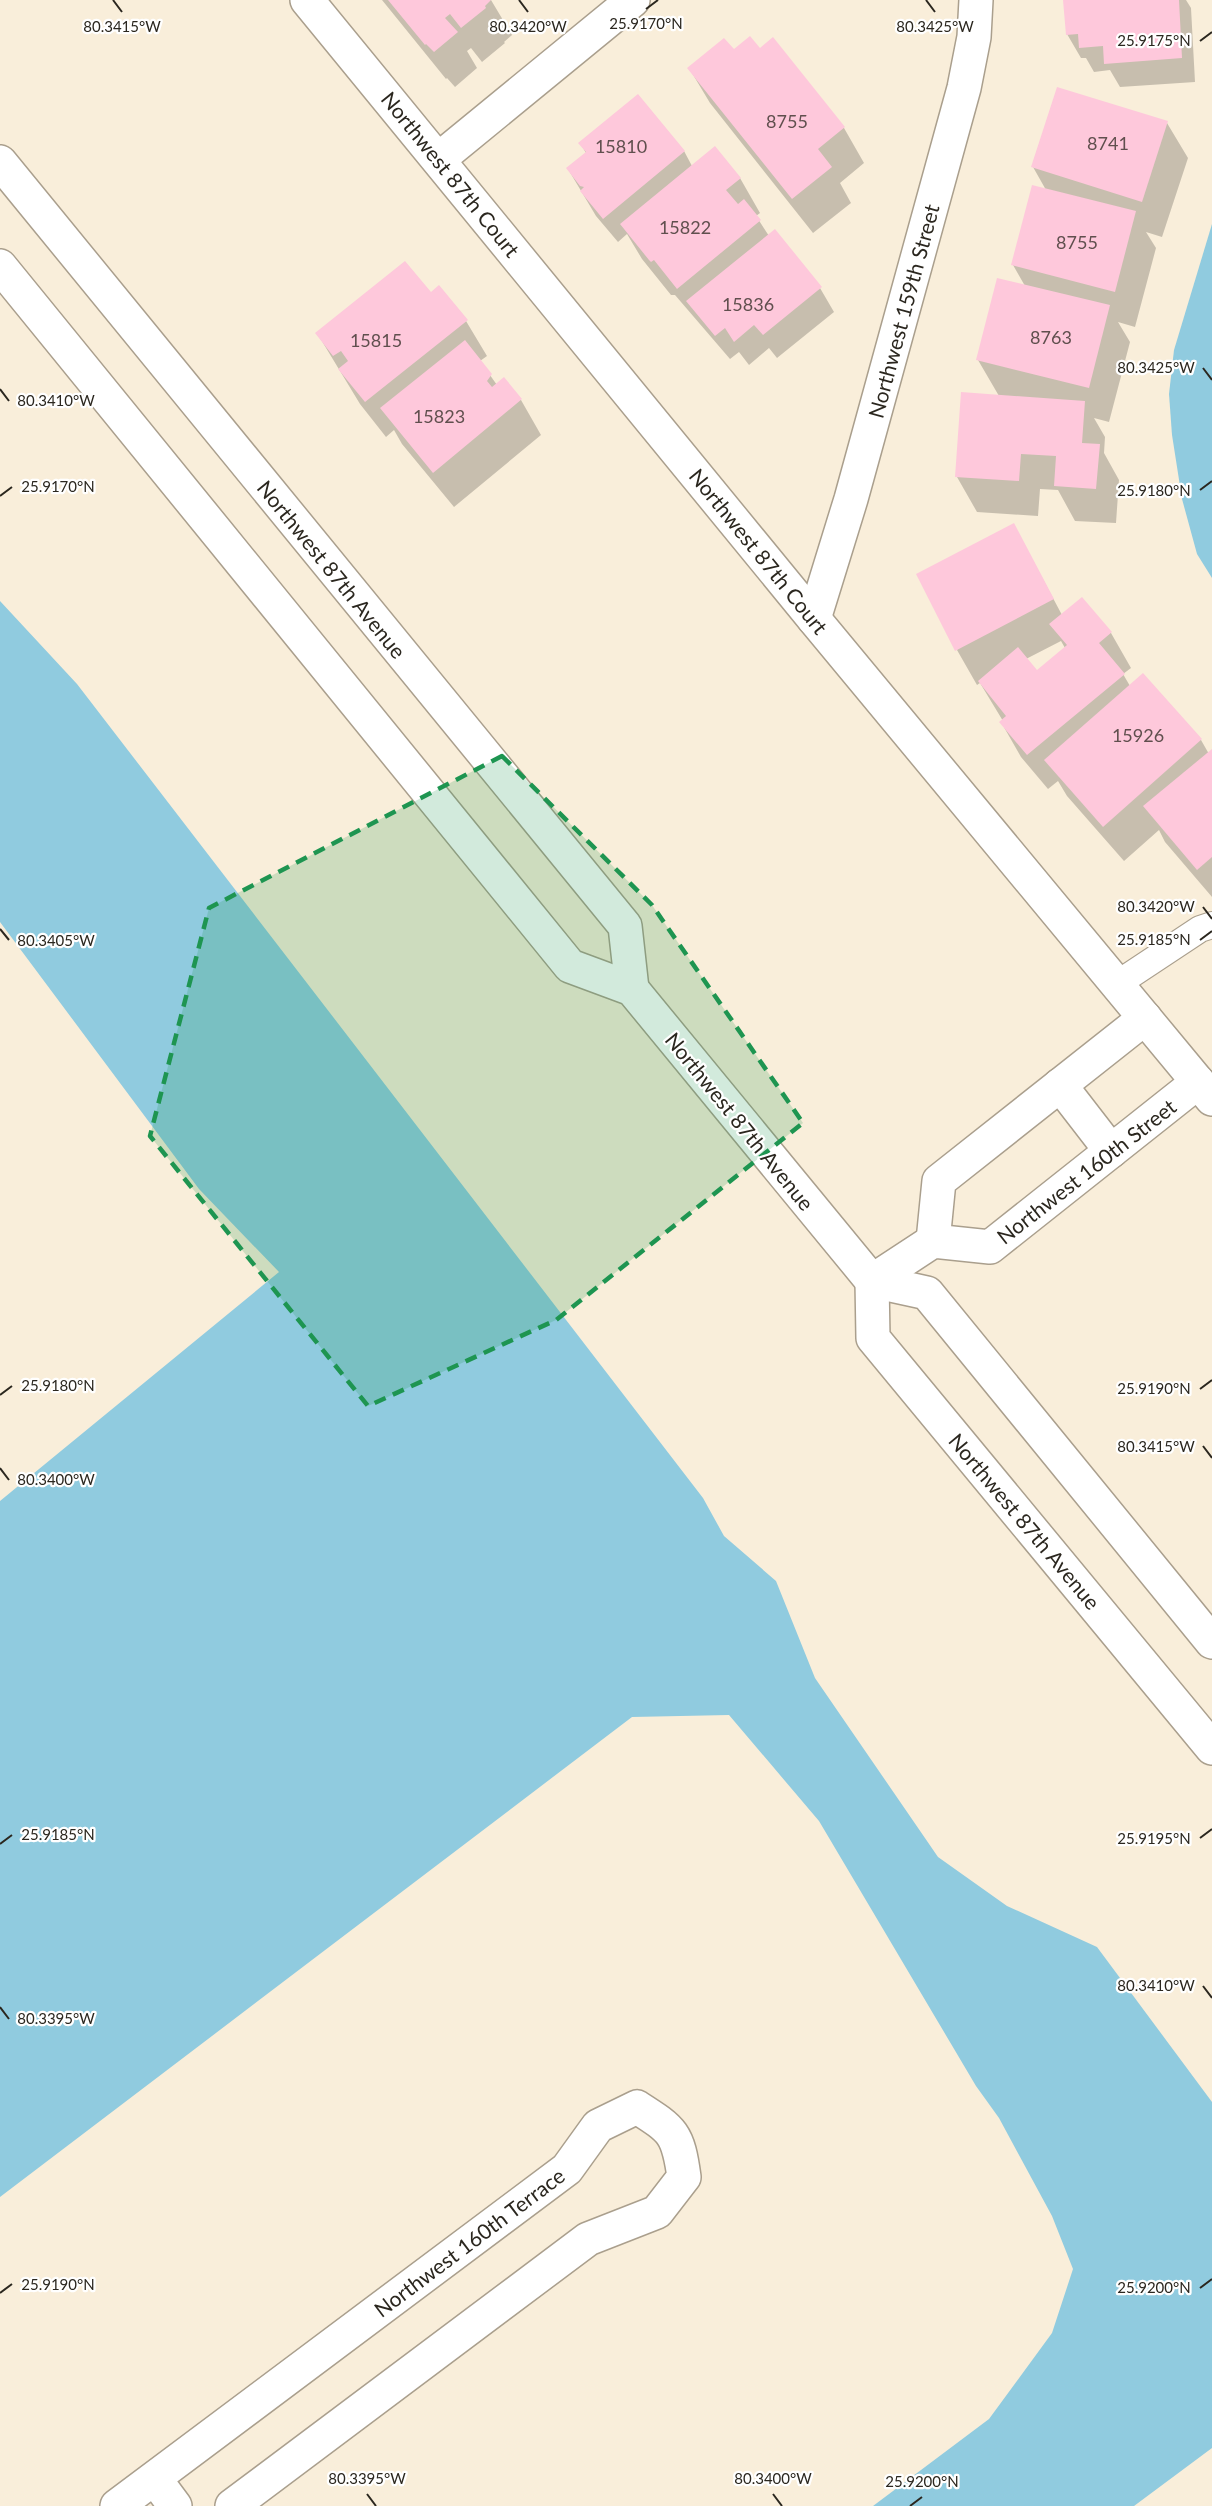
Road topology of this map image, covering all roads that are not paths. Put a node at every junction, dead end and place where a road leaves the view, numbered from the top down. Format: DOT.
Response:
graph roads {
  1 [pos="307,0"];
  2 [pos="633,0"];
  3 [pos="976,0"];
  4 [pos="439,159"];
  5 [pos="0,162"];
  6 [pos="0,266"];
  7 [pos="814,619"];
  8 [pos="1212,925"];
  9 [pos="1117,984"];
  10 [pos="632,989"];
  11 [pos="1145,1018"];
  12 [pos="1060,1085"];
  13 [pos="1205,1091"];
  14 [pos="1111,1151"];
  15 [pos="933,1240"];
  16 [pos="872,1281"];
  17 [pos="1212,1642"];
  18 [pos="1212,1748"];
  19 [pos="155,2479"];
  20 [pos="117,2506"];
  21 [pos="175,2506"];
  22 [pos="232,2506"];
  1 -- 4 [label="street, Northwest 87th Court"];
  2 -- 4 [label="street"];
  3 -- 7 [label="street, Northwest 159th Street"];
  4 -- 7 [label="street, Northwest 87th Court"];
  5 -- 10 [label="street, Northwest 87th Avenue"];
  6 -- 10 [label="street"];
  7 -- 9 [label="street, Northwest 87th Court"];
  8 -- 9 [label="lane"];
  9 -- 11 [label="street, Northwest 87th Court"];
  10 -- 16 [label="street, Northwest 87th Avenue"];
  11 -- 12 [label="street"];
  11 -- 13 [label="street, Northwest 87th Court"];
  12 -- 14 [label="street"];
  12 -- 15 [label="street"];
  13 -- 14 [label="street, Northwest 160th Street"];
  14 -- 15 [label="street, Northwest 160th Street"];
  15 -- 16 [label="street"];
  16 -- 17 [label="street"];
  16 -- 18 [label="street, Northwest 87th Avenue"];
  19 -- 20 [label="street, Northwest 160th Terrace"];
  19 -- 21 [label="street"];
  19 -- 22 [label="street, Northwest 160th Terrace"];
}
